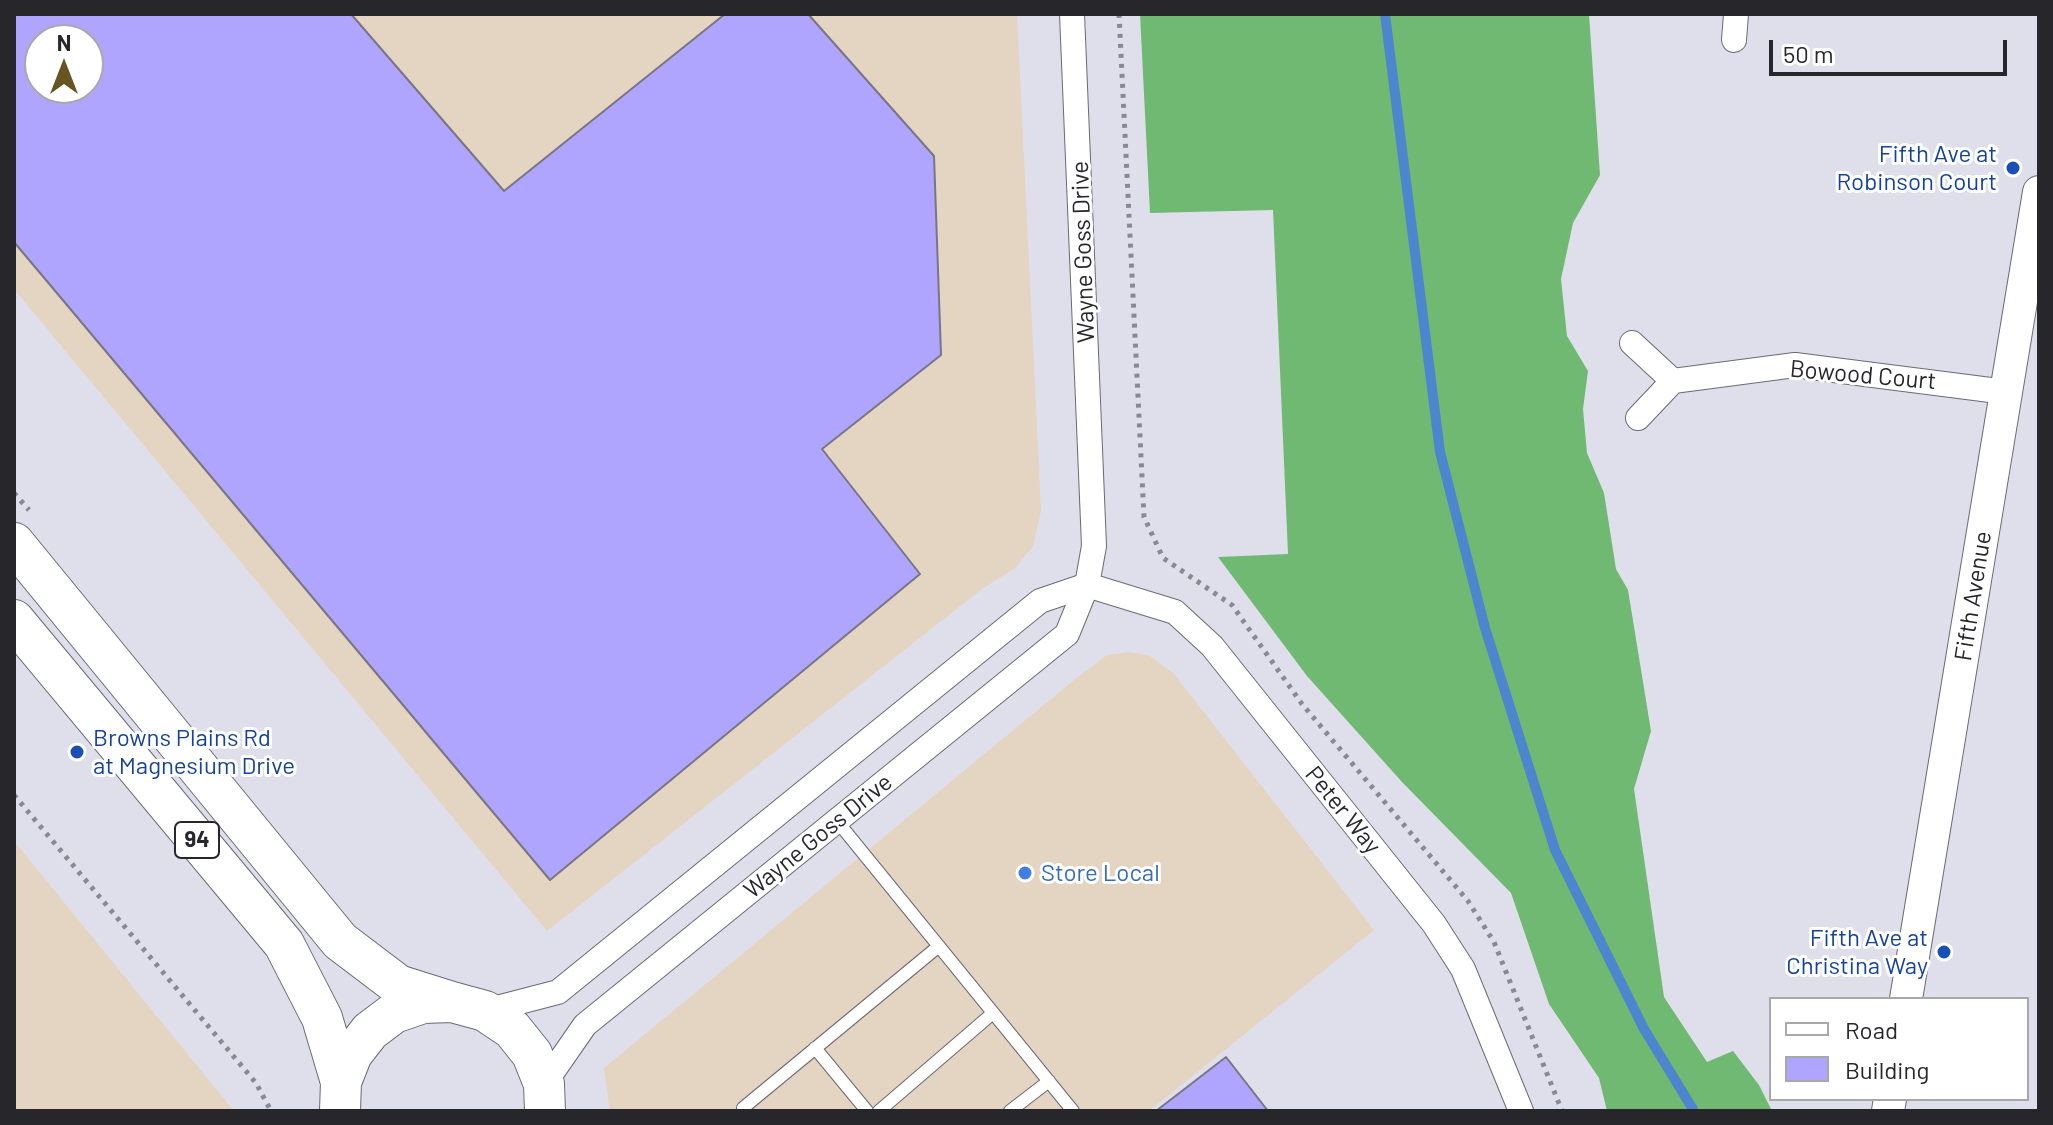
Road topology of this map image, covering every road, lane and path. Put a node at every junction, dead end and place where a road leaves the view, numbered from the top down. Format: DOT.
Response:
graph roads {
  1 [pos="1072,14"];
  2 [pos="1119,14"];
  3 [pos="1736,14"];
  4 [pos="1734,40"];
  5 [pos="2039,192"];
  6 [pos="1632,343"];
  7 [pos="1673,381"];
  8 [pos="2006,392"];
  9 [pos="1638,418"];
  10 [pos="14,493"];
  11 [pos="24,530"];
  12 [pos="1163,558"];
  13 [pos="1087,585"];
  14 [pos="14,620"];
  15 [pos="14,795"];
  16 [pos="837,821"];
  17 [pos="939,946"];
  18 [pos="1906,997"];
  19 [pos="469,1006"];
  20 [pos="993,1013"];
  21 [pos="815,1048"];
  22 [pos="1049,1081"];
  23 [pos="341,1097"];
  24 [pos="544,1098"];
  25 [pos="271,1111"];
  26 [pos="746,1111"];
  27 [pos="867,1111"];
  28 [pos="879,1111"];
  29 [pos="1010,1111"];
  30 [pos="1073,1111"];
  31 [pos="1521,1111"];
  1 -- 13 [label="street, Wayne Goss Drive"];
  2 -- 12 [label="path"];
  3 -- 4 [label="street"];
  5 -- 8 [label="street, Fifth Avenue"];
  6 -- 7 [label="street"];
  7 -- 8 [label="street, Bowood Court"];
  7 -- 9 [label="street"];
  8 -- 18 [label="street, Fifth Avenue"];
  10 -- 11 [label="path"];
  11 -- 19 [label="main road, 94"];
  13 -- 16 [label="street, Wayne Goss Drive"];
  13 -- 19 [label="street, Wayne Goss Drive"];
  13 -- 31 [label="street, Peter Way"];
  14 -- 23 [label="main road, 94"];
  15 -- 25 [label="path"];
  16 -- 17 [label="lane"];
  16 -- 24 [label="street, Wayne Goss Drive"];
  17 -- 20 [label="lane"];
  17 -- 21 [label="lane"];
  19 -- 23 [label="main road, 94"];
  19 -- 24 [label="main road, 94"];
  20 -- 22 [label="lane"];
  20 -- 28 [label="lane"];
  21 -- 26 [label="lane"];
  21 -- 27 [label="lane"];
  22 -- 29 [label="lane"];
  22 -- 30 [label="lane"];
}
